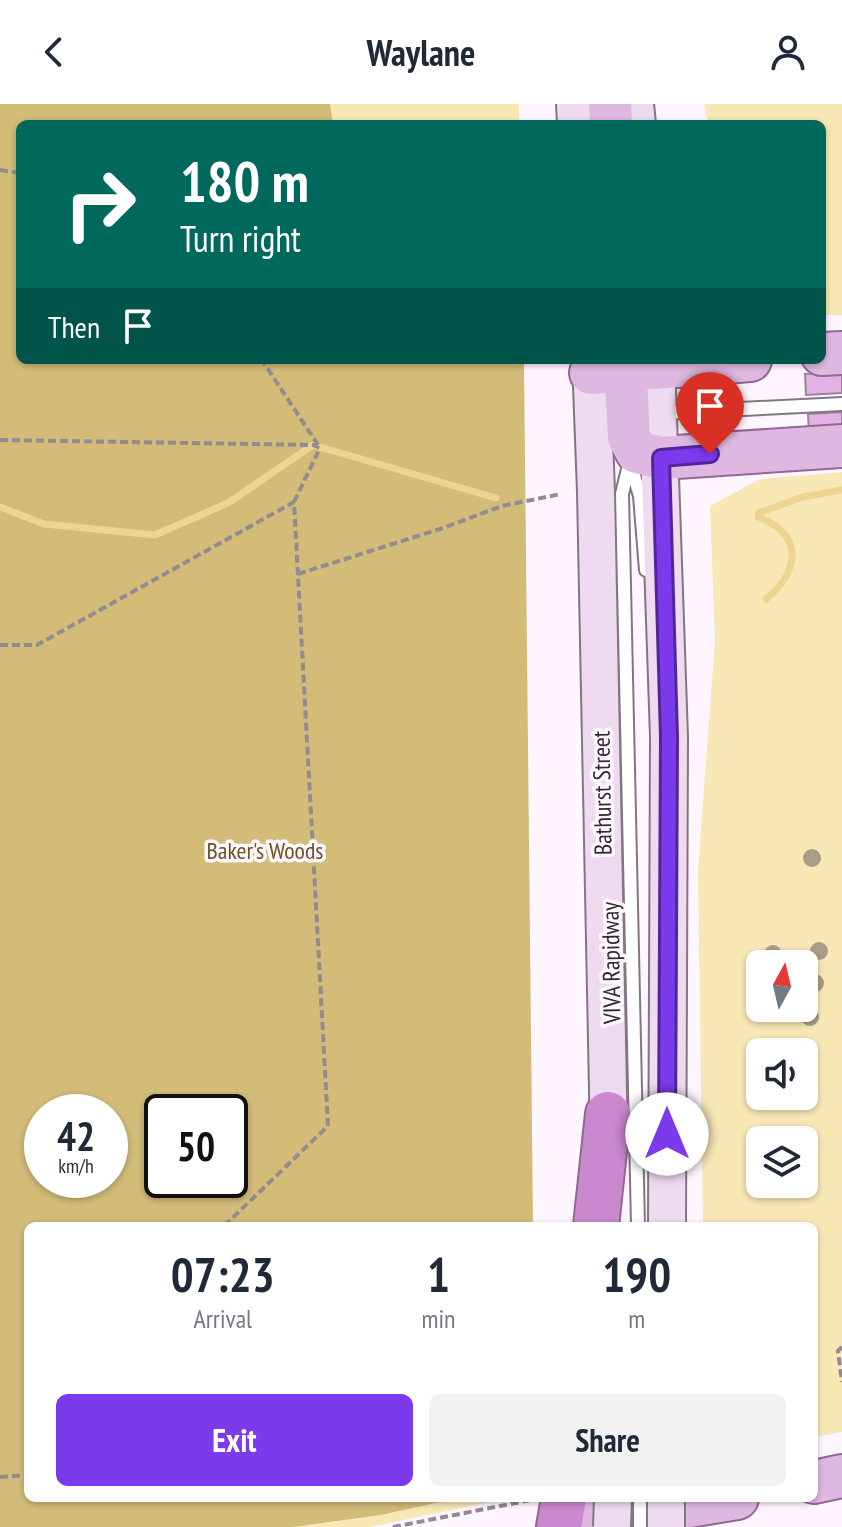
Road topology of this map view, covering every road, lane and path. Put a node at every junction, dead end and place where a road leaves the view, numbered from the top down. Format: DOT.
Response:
graph roads {
  1 [pos="265,364"];
  2 [pos="649,364"];
  3 [pos="624,365"];
  4 [pos="842,404"];
  5 [pos="644,433"];
  6 [pos="0,440"];
  7 [pos="842,446"];
  8 [pos="320,448"];
  9 [pos="561,494"];
  10 [pos="294,502"];
  11 [pos="298,574"];
  12 [pos="647,590"];
  13 [pos="0,645"];
  14 [pos="652,652"];
  15 [pos="669,737"];
  16 [pos="608,1114"];
  17 [pos="228,1222"];
  18 [pos="596,1222"];
  19 [pos="610,1222"];
  20 [pos="638,1222"];
  21 [pos="667,1222"];
  22 [pos="842,1347"];
  23 [pos="842,1382"];
  24 [pos="24,1475"];
  25 [pos="842,1476"];
  26 [pos="0,1477"];
  27 [pos="818,1481"];
  28 [pos="521,1502"];
  29 [pos="564,1502"];
  30 [pos="613,1502"];
  31 [pos="640,1502"];
  32 [pos="666,1502"];
  33 [pos="713,1502"];
  34 [pos="393,1527"];
  35 [pos="561,1527"];
  36 [pos="612,1527"];
  37 [pos="640,1527"];
  38 [pos="666,1527"];
  1 -- 8 [label="path"];
  2 -- 3 [label="main road"];
  3 -- 5 [label="main road"];
  3 -- 16 [label="main road, Bathurst Street"];
  4 -- 5 [label="lane"];
  5 -- 7 [label="main road"];
  5 -- 12 [label="lane"];
  5 -- 15 [label="main road"];
  5 -- 20 [label="lane, VIVA Rapidway"];
  6 -- 8 [label="path"];
  8 -- 10 [label="path"];
  9 -- 11 [label="path"];
  10 -- 11 [label="path"];
  10 -- 13 [label="path"];
  11 -- 17 [label="path"];
  14 -- 15 [label="lane"];
  15 -- 21 [label="main road"];
  16 -- 18 [label="highway"];
  16 -- 19 [label="main road, Bathurst Street"];
  22 -- 23 [label="path"];
  24 -- 26 [label="path"];
  25 -- 27 [label="main road"];
  28 -- 34 [label="path"];
  29 -- 35 [label="highway"];
  30 -- 36 [label="main road, bridge"];
  31 -- 37 [label="lane, bridge"];
  32 -- 38 [label="main road, bridge"];
  33 -- 35 [label="main road"];
}
